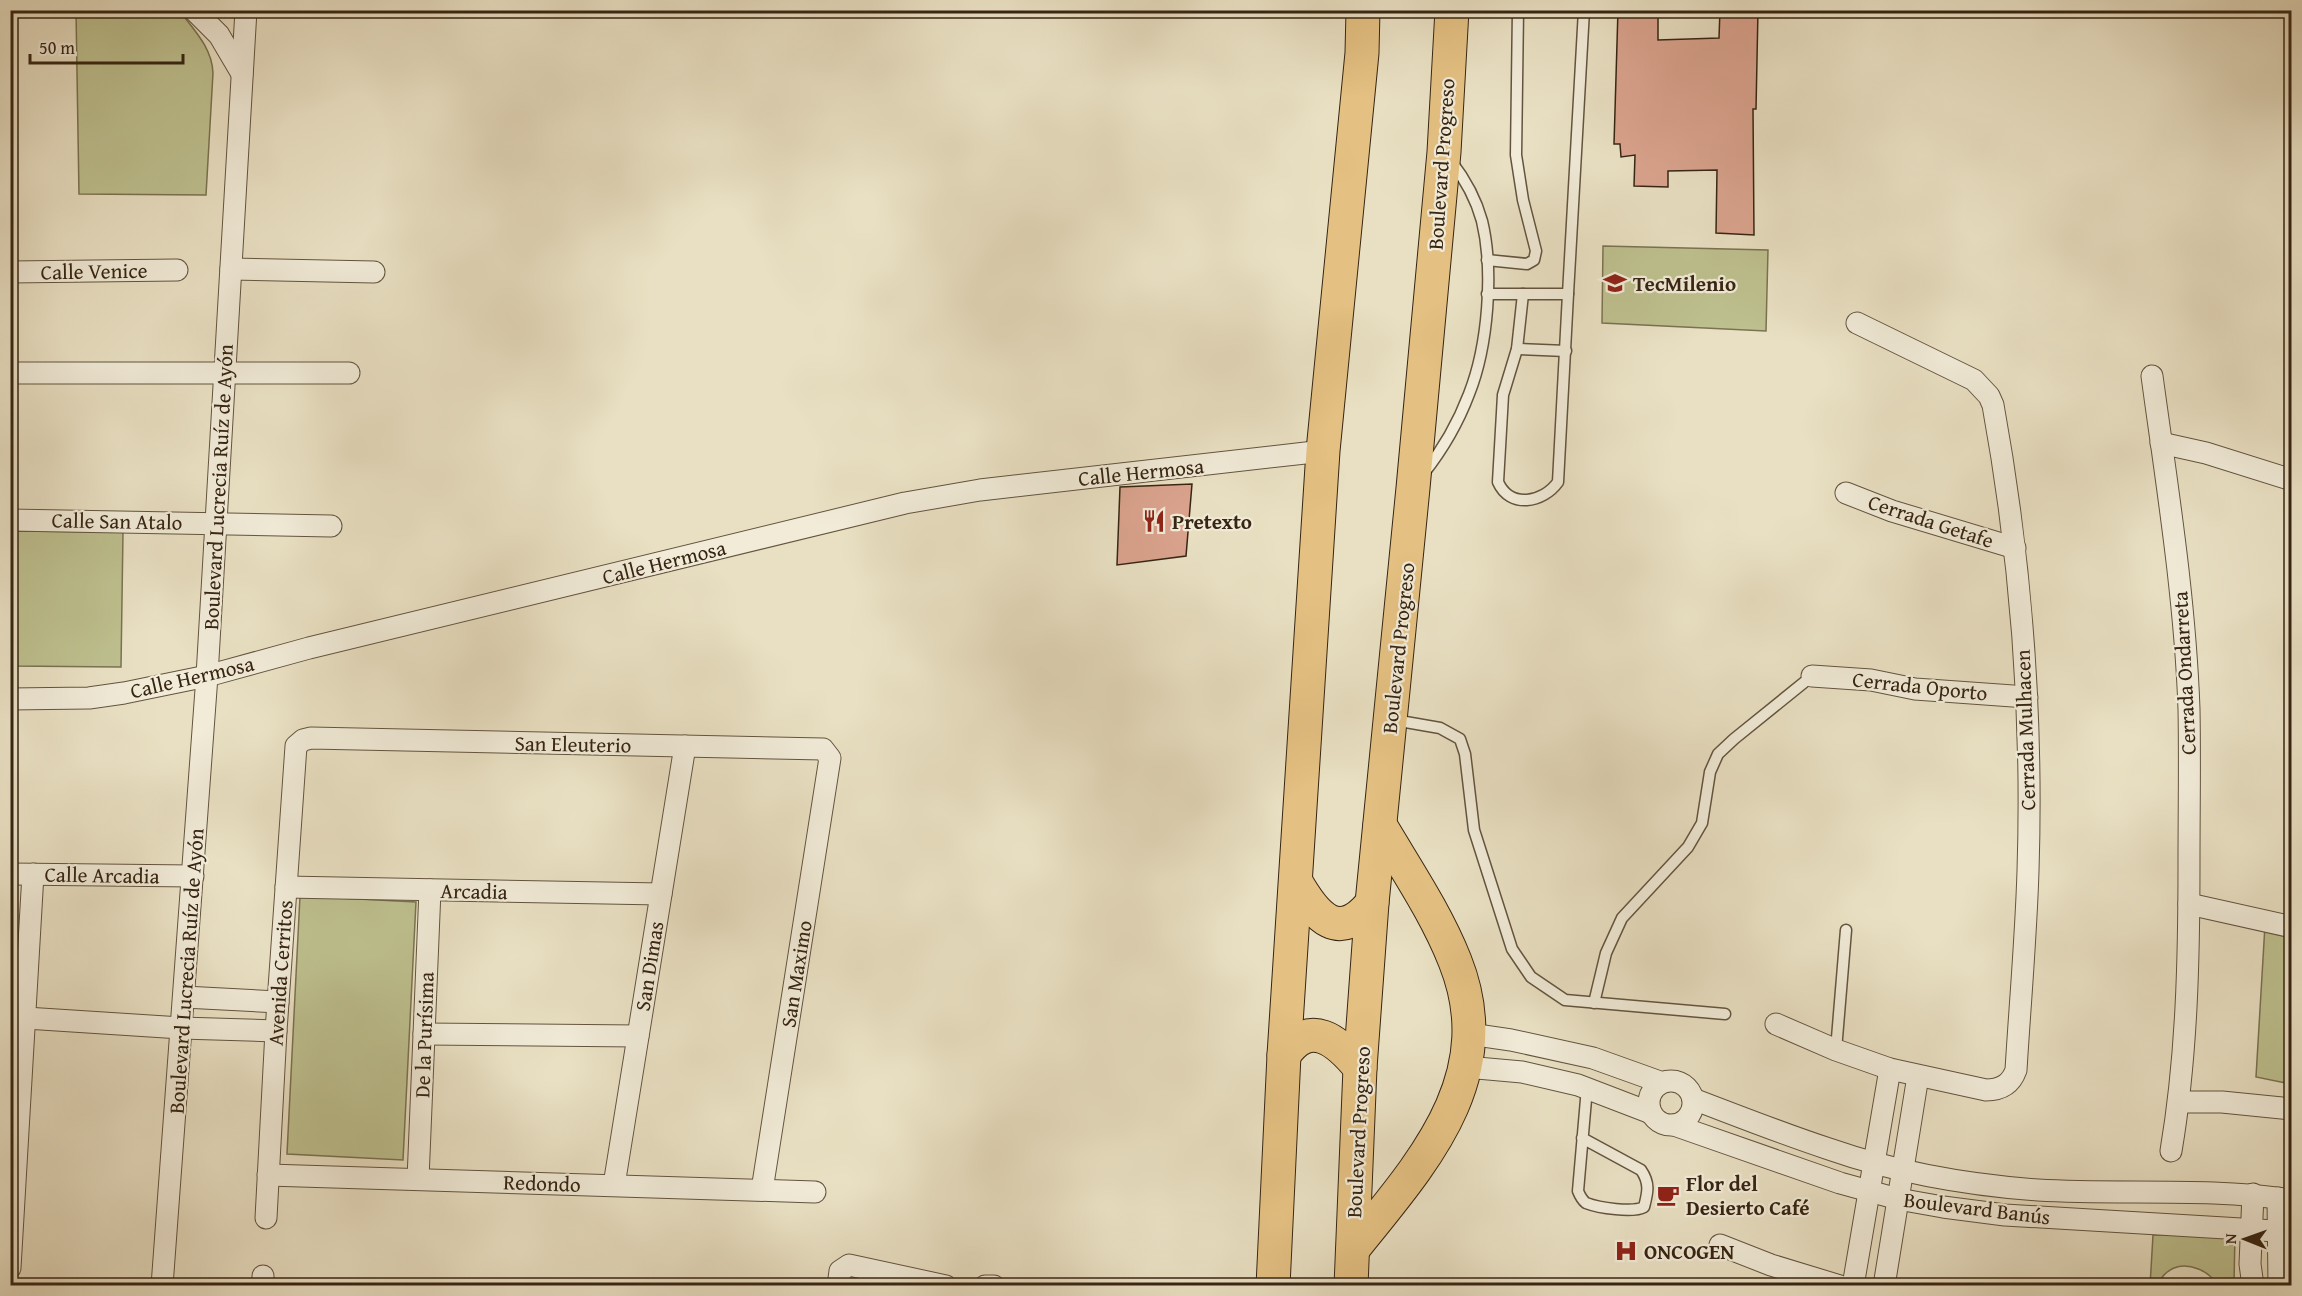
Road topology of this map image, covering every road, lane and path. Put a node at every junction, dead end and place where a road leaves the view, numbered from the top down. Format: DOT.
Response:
graph roads {
  1 [pos="194,10"];
  2 [pos="246,10"];
  3 [pos="1363,10"];
  4 [pos="1452,10"];
  5 [pos="1518,10"];
  6 [pos="1584,10"];
  7 [pos="242,74"];
  8 [pos="1444,152"];
  9 [pos="1487,260"];
  10 [pos="231,269"];
  11 [pos="177,270"];
  12 [pos="10,272"];
  13 [pos="374,272"];
  14 [pos="1487,294"];
  15 [pos="1523,294"];
  16 [pos="1568,294"];
  17 [pos="1857,323"];
  18 [pos="1517,349"];
  19 [pos="1566,351"];
  20 [pos="10,373"];
  21 [pos="349,373"];
  22 [pos="224,374"];
  23 [pos="2152,376"];
  24 [pos="2162,443"];
  25 [pos="1323,451"];
  26 [pos="2292,480"];
  27 [pos="1413,488"];
  28 [pos="1846,493"];
  29 [pos="10,520"];
  30 [pos="216,522"];
  31 [pos="331,526"];
  32 [pos="2015,548"];
  33 [pos="207,676"];
  34 [pos="1812,676"];
  35 [pos="2027,697"];
  36 [pos="10,699"];
  37 [pos="1391,719"];
  38 [pos="311,738"];
  39 [pos="685,746"];
  40 [pos="830,758"];
  41 [pos="1380,825"];
  42 [pos="10,874"];
  43 [pos="33,874"];
  44 [pos="193,876"];
  45 [pos="1296,882"];
  46 [pos="286,887"];
  47 [pos="430,890"];
  48 [pos="661,894"];
  49 [pos="1372,903"];
  50 [pos="2189,904"];
  51 [pos="2292,927"];
  52 [pos="1846,930"];
  53 [pos="184,997"];
  54 [pos="278,1002"];
  55 [pos="1594,1003"];
  56 [pos="1725,1014"];
  57 [pos="18,1018"];
  58 [pos="1776,1024"];
  59 [pos="182,1028"];
  60 [pos="276,1031"];
  61 [pos="424,1034"];
  62 [pos="1470,1034"];
  63 [pos="638,1036"];
  64 [pos="1836,1050"];
  65 [pos="1284,1055"];
  66 [pos="1466,1067"];
  67 [pos="1360,1068"];
  68 [pos="1890,1069"];
  69 [pos="1918,1076"];
  70 [pos="1660,1082"];
  71 [pos="1587,1088"];
  72 [pos="1693,1099"];
  73 [pos="2179,1102"];
  74 [pos="2292,1110"];
  75 [pos="1651,1113"];
  76 [pos="1674,1125"];
  77 [pos="1582,1138"];
  78 [pos="2171,1151"];
  79 [pos="1874,1162"];
  80 [pos="1903,1169"];
  81 [pos="268,1175"];
  82 [pos="418,1179"];
  83 [pos="614,1185"];
  84 [pos="762,1190"];
  85 [pos="815,1192"];
  86 [pos="1869,1192"];
  87 [pos="2253,1194"];
  88 [pos="1898,1199"];
  89 [pos="2285,1199"];
  90 [pos="266,1218"];
  91 [pos="2252,1228"];
  92 [pos="2284,1231"];
  93 [pos="1720,1245"];
  94 [pos="1353,1250"];
  95 [pos="10,1268"];
  96 [pos="1771,1275"];
  97 [pos="162,1286"];
  98 [pos="837,1286"];
  99 [pos="946,1286"];
  100 [pos="985,1286"];
  101 [pos="994,1286"];
  102 [pos="1273,1286"];
  103 [pos="1351,1286"];
  104 [pos="1840,1286"];
  105 [pos="1853,1286"];
  106 [pos="1884,1286"];
  107 [pos="2253,1286"];
  108 [pos="2279,1286"];
  1 -- 7 [label="street"];
  2 -- 7 [label="street, Boulevard Lucrecia Ruíz de Ayón"];
  3 -- 25 [label="main road"];
  4 -- 8 [label="main road, Boulevard Progreso"];
  5 -- 9 [label="lane"];
  6 -- 16 [label="lane"];
  7 -- 10 [label="street, Boulevard Lucrecia Ruíz de Ayón"];
  8 -- 9 [label="lane"];
  8 -- 27 [label="main road, Boulevard Progreso"];
  9 -- 14 [label="lane"];
  10 -- 13 [label="street"];
  10 -- 22 [label="street, Boulevard Lucrecia Ruíz de Ayón"];
  11 -- 12 [label="street, Calle Venice"];
  14 -- 15 [label="lane"];
  14 -- 27 [label="lane"];
  15 -- 16 [label="lane"];
  15 -- 18 [label="lane"];
  16 -- 19 [label="lane"];
  17 -- 32 [label="street, Cerrada Mulhacen"];
  18 -- 19 [label="lane"];
  18 -- 19 [label="lane"];
  20 -- 22 [label="street"];
  21 -- 22 [label="street"];
  22 -- 30 [label="street, Boulevard Lucrecia Ruíz de Ayón"];
  23 -- 24 [label="street, Cerrada Ondarreta"];
  24 -- 26 [label="street"];
  24 -- 50 [label="street, Cerrada Ondarreta"];
  25 -- 33 [label="street, Calle Hermosa"];
  25 -- 45 [label="main road"];
  27 -- 37 [label="main road, Boulevard Progreso"];
  28 -- 32 [label="street, Cerrada Getafe"];
  29 -- 30 [label="street, Calle San Atalo"];
  30 -- 31 [label="street, Calle San Atalo"];
  30 -- 33 [label="street, Boulevard Lucrecia Ruíz de Ayón"];
  32 -- 35 [label="street, Cerrada Mulhacen"];
  33 -- 36 [label="street, Calle Hermosa"];
  33 -- 44 [label="street, Boulevard Lucrecia Ruíz de Ayón"];
  34 -- 35 [label="street, Cerrada Oporto"];
  34 -- 55 [label="lane"];
  35 -- 69 [label="street, Cerrada Mulhacen"];
  37 -- 41 [label="main road, Boulevard Progreso"];
  37 -- 55 [label="lane"];
  38 -- 39 [label="street, San Eleuterio"];
  38 -- 46 [label="street, Avenida Cerritos"];
  39 -- 40 [label="street, San Eleuterio"];
  39 -- 48 [label="street, San Dimas"];
  40 -- 84 [label="street, San Maximo"];
  41 -- 49 [label="main road, Boulevard Progreso"];
  41 -- 62 [label="main road"];
  42 -- 43 [label="street, Calle Arcadia"];
  43 -- 44 [label="street, Calle Arcadia"];
  43 -- 57 [label="street"];
  44 -- 53 [label="street, Boulevard Lucrecia Ruíz de Ayón"];
  45 -- 49 [label="main road"];
  45 -- 65 [label="main road"];
  46 -- 47 [label="street, Arcadia"];
  46 -- 54 [label="street, Avenida Cerritos"];
  47 -- 48 [label="street, Arcadia"];
  47 -- 61 [label="street, De la Purísima"];
  48 -- 63 [label="street, San Dimas"];
  49 -- 67 [label="main road, Boulevard Progreso"];
  50 -- 51 [label="street"];
  50 -- 73 [label="street, Cerrada Ondarreta"];
  52 -- 64 [label="lane"];
  53 -- 54 [label="street"];
  53 -- 59 [label="street, Boulevard Lucrecia Ruíz de Ayón"];
  54 -- 60 [label="street, Avenida Cerritos"];
  55 -- 56 [label="lane"];
  57 -- 59 [label="street"];
  57 -- 95 [label="street"];
  58 -- 64 [label="street"];
  59 -- 60 [label="street"];
  59 -- 97 [label="street, Boulevard Lucrecia Ruíz de Ayón"];
  60 -- 81 [label="street, Avenida Cerritos"];
  61 -- 63 [label="street"];
  61 -- 82 [label="street, De la Purísima"];
  62 -- 66 [label="main road"];
  62 -- 70 [label="street"];
  63 -- 83 [label="street, San Dimas"];
  64 -- 68 [label="street"];
  65 -- 67 [label="main road"];
  65 -- 102 [label="main road"];
  66 -- 71 [label="street"];
  66 -- 94 [label="main road"];
  67 -- 94 [label="main road, Boulevard Progreso"];
  68 -- 69 [label="street"];
  68 -- 79 [label="street"];
  69 -- 80 [label="street"];
  70 -- 72 [label="street"];
  70 -- 75 [label="street"];
  71 -- 75 [label="street"];
  71 -- 77 [label="lane"];
  72 -- 76 [label="street"];
  72 -- 79 [label="street, Boulevard Banús"];
  73 -- 74 [label="street"];
  73 -- 78 [label="street, Cerrada Ondarreta"];
  75 -- 76 [label="street"];
  76 -- 86 [label="street, Boulevard Banús"];
  77 -- 77 [label="lane"];
  79 -- 80 [label="street, Boulevard Banús"];
  79 -- 86 [label="street"];
  80 -- 87 [label="street, Boulevard Banús"];
  80 -- 88 [label="street"];
  81 -- 82 [label="street, Redondo"];
  81 -- 90 [label="street, Avenida Cerritos"];
  82 -- 83 [label="street, Redondo"];
  83 -- 84 [label="street, Redondo"];
  84 -- 85 [label="street, Redondo"];
  86 -- 88 [label="street, Boulevard Banús"];
  86 -- 105 [label="street"];
  87 -- 89 [label="street, Boulevard Banús"];
  87 -- 91 [label="street"];
  88 -- 91 [label="street, Boulevard Banús"];
  88 -- 106 [label="street"];
  89 -- 92 [label="street"];
  91 -- 92 [label="street, Boulevard Banús"];
  91 -- 107 [label="street"];
  92 -- 108 [label="street"];
  93 -- 96 [label="street"];
  94 -- 103 [label="main road, Boulevard Progreso"];
  96 -- 104 [label="street"];
  98 -- 99 [label="street"];
  100 -- 101 [label="street"];
}
